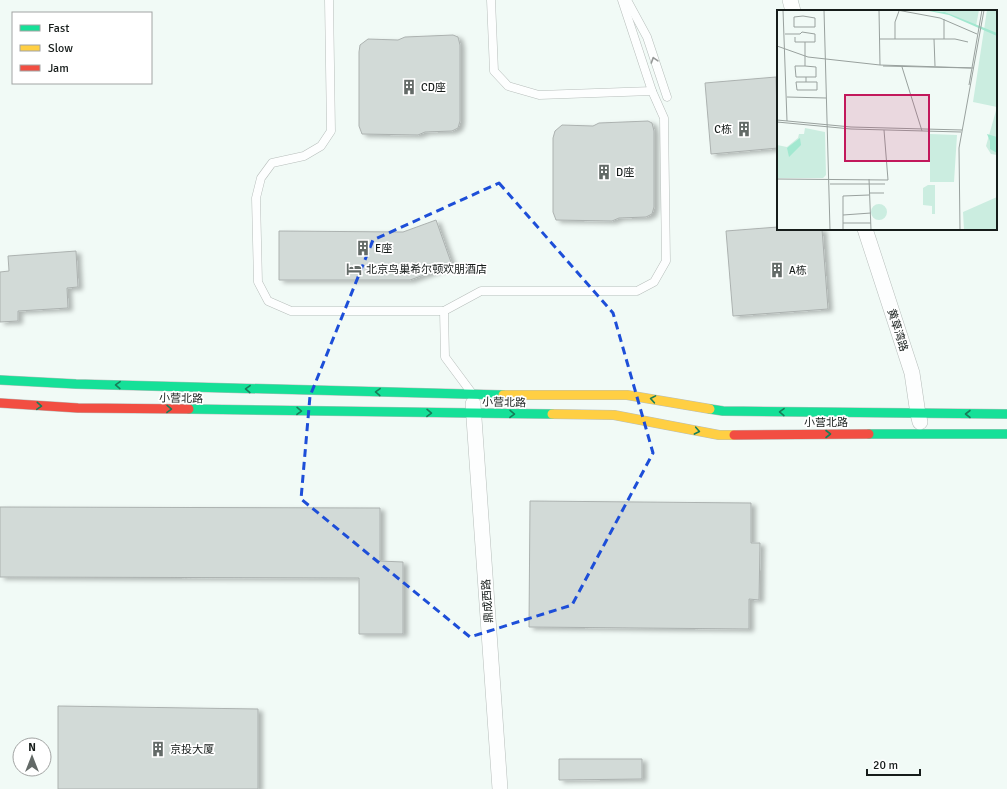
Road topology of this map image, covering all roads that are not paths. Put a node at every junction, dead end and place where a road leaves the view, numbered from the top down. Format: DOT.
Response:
graph roads {
  1 [pos="329,0"];
  2 [pos="491,0"];
  3 [pos="622,0"];
  4 [pos="628,0"];
  5 [pos="790,0"];
  6 [pos="793,10"];
  7 [pos="652,91"];
  8 [pos="667,97"];
  9 [pos="865,230"];
  10 [pos="444,311"];
  11 [pos="0,380"];
  12 [pos="473,395"];
  13 [pos="0,403"];
  14 [pos="473,414"];
  15 [pos="918,414"];
  16 [pos="1007,414"];
  17 [pos="925,433"];
  18 [pos="1007,434"];
  19 [pos="500,789"];
  1 -- 10 [label="lane"];
  2 -- 7 [label="lane"];
  3 -- 7 [label="lane"];
  8 -- 4 [label="lane, one-way"];
  5 -- 6 [label="street"];
  7 -- 10 [label="lane"];
  9 -- 15 [label="street, 黄草湾路"];
  10 -- 12 [label="lane"];
  12 -- 11 [label="street, 小营北路, one-way"];
  12 -- 14 [label="street, 鼎成西路"];
  15 -- 12 [label="street, 小营北路, one-way"];
  13 -- 14 [label="street, 小营北路, one-way"];
  14 -- 17 [label="street, 小营北路, one-way"];
  14 -- 19 [label="street, 鼎成西路"];
  16 -- 15 [label="street, 小营北路, one-way"];
  15 -- 17 [label="street, 黄草湾路"];
  17 -- 18 [label="street, 小营北路"];
}
